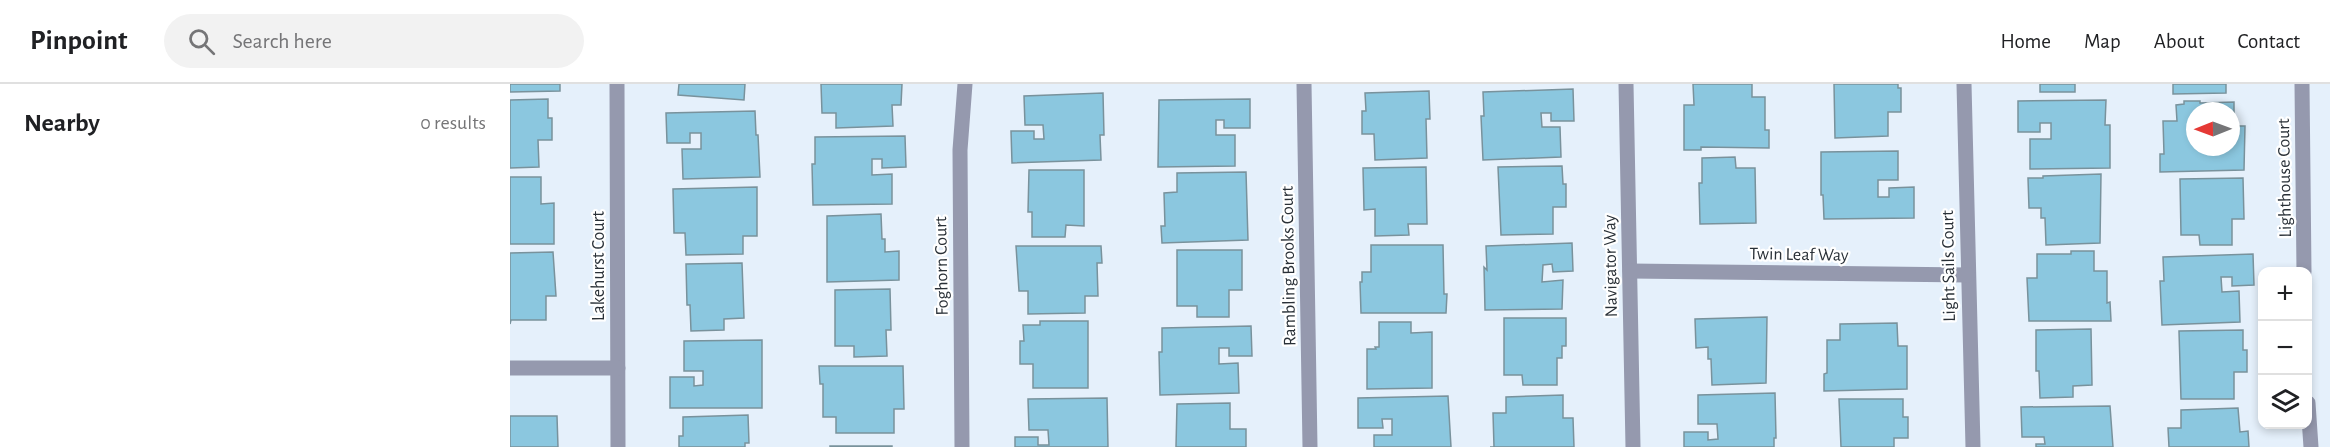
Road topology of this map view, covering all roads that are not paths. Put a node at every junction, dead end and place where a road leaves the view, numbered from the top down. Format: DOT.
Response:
graph roads {
  1 [pos="616,84"];
  2 [pos="965,84"];
  3 [pos="1304,84"];
  4 [pos="1626,84"];
  5 [pos="1964,84"];
  6 [pos="2302,84"];
  7 [pos="2304,267"];
  8 [pos="1630,272"];
  9 [pos="1968,275"];
  10 [pos="510,368"];
  11 [pos="618,368"];
  12 [pos="2309,429"];
  13 [pos="618,447"];
  14 [pos="962,447"];
  15 [pos="1310,447"];
  16 [pos="1633,447"];
  17 [pos="1972,447"];
  18 [pos="2311,447"];
  1 -- 11 [label="street, Lakehurst Court"];
  2 -- 14 [label="street, Foghorn Court"];
  3 -- 15 [label="street, Rambling Brooks Court"];
  4 -- 8 [label="street, Navigator Way"];
  5 -- 9 [label="street, Light Sails Court"];
  6 -- 7 [label="street, Lighthouse Court"];
  8 -- 9 [label="street, Twin Leaf Way"];
  8 -- 16 [label="street, Navigator Way"];
  9 -- 17 [label="street, Light Sails Court"];
  10 -- 11 [label="street"];
  11 -- 13 [label="street, Lakehurst Court"];
  12 -- 18 [label="street"];
}
